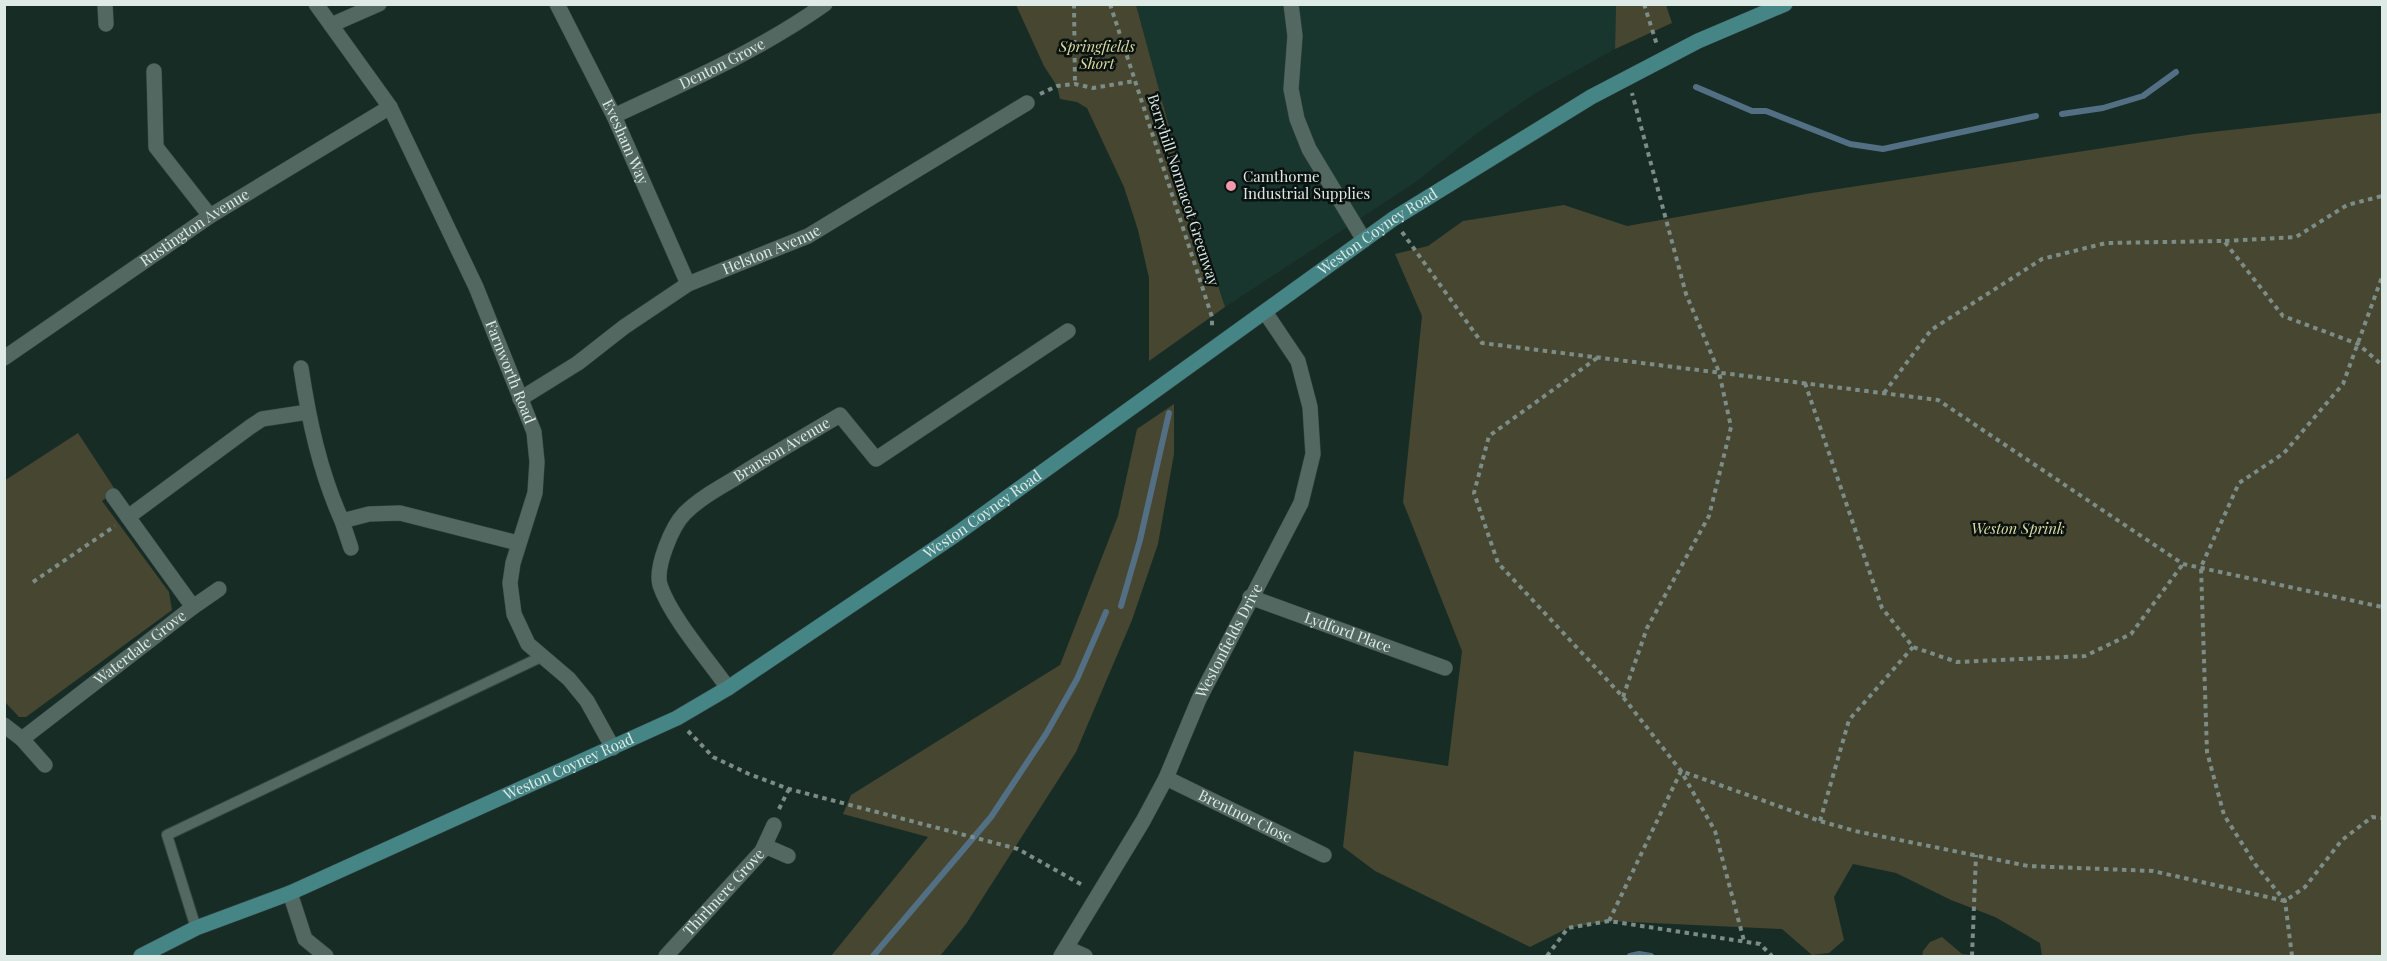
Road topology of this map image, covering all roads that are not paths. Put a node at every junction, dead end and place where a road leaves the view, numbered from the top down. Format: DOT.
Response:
graph roads {
  1 [pos="105,4"];
  2 [pos="316,4"];
  3 [pos="379,4"];
  4 [pos="557,4"];
  5 [pos="825,4"];
  6 [pos="1291,4"];
  7 [pos="1785,4"];
  8 [pos="1767,8"];
  9 [pos="106,24"];
  10 [pos="331,25"];
  11 [pos="154,71"];
  12 [pos="1027,103"];
  13 [pos="390,107"];
  14 [pos="614,116"];
  15 [pos="210,216"];
  16 [pos="1364,240"];
  17 [pos="688,284"];
  18 [pos="1265,312"];
  19 [pos="1068,331"];
  20 [pos="4,358"];
  21 [pos="301,368"];
  22 [pos="520,399"];
  23 [pos="308,412"];
  24 [pos="113,496"];
  25 [pos="128,517"];
  26 [pos="342,521"];
  27 [pos="518,543"];
  28 [pos="351,548"];
  29 [pos="219,589"];
  30 [pos="1250,597"];
  31 [pos="193,607"];
  32 [pos="541,657"];
  33 [pos="1445,668"];
  34 [pos="728,688"];
  35 [pos="4,725"];
  36 [pos="22,739"];
  37 [pos="613,748"];
  38 [pos="45,765"];
  39 [pos="1166,778"];
  40 [pos="774,825"];
  41 [pos="765,846"];
  42 [pos="1324,855"];
  43 [pos="788,856"];
  44 [pos="290,893"];
  45 [pos="196,928"];
  46 [pos="1064,952"];
  47 [pos="141,957"];
  48 [pos="326,957"];
  49 [pos="666,957"];
  50 [pos="1085,957"];
  1 -- 9 [label="street"];
  2 -- 10 [label="street, Farnworth Road"];
  3 -- 10 [label="street"];
  4 -- 14 [label="street, Evesham Way"];
  5 -- 14 [label="street, Denton Grove"];
  6 -- 16 [label="street"];
  7 -- 8 [label="street, Weston Coyney Road"];
  8 -- 16 [label="street, Weston Coyney Road"];
  10 -- 13 [label="street, Farnworth Road"];
  11 -- 15 [label="street"];
  12 -- 17 [label="street, Helston Avenue"];
  13 -- 15 [label="street, Rustington Avenue"];
  13 -- 22 [label="street, Farnworth Road"];
  14 -- 17 [label="street, Evesham Way"];
  15 -- 20 [label="street, Rustington Avenue"];
  16 -- 18 [label="street, Weston Coyney Road"];
  17 -- 22 [label="street, Helston Avenue"];
  18 -- 30 [label="street, Westonfields Drive"];
  18 -- 34 [label="street, Weston Coyney Road"];
  19 -- 34 [label="street, Branson Avenue"];
  21 -- 23 [label="street"];
  22 -- 27 [label="street, Farnworth Road"];
  23 -- 25 [label="street"];
  23 -- 26 [label="street"];
  24 -- 25 [label="street, Waterdale Grove"];
  25 -- 31 [label="street, Waterdale Grove"];
  26 -- 27 [label="street"];
  26 -- 28 [label="street"];
  27 -- 32 [label="street, Farnworth Road"];
  29 -- 31 [label="street"];
  30 -- 33 [label="street, Lydford Place"];
  30 -- 39 [label="street, Westonfields Drive"];
  31 -- 36 [label="street, Waterdale Grove"];
  32 -- 37 [label="street, Farnworth Road"];
  32 -- 45 [label="lane"];
  34 -- 37 [label="street, Weston Coyney Road"];
  35 -- 36 [label="street"];
  36 -- 38 [label="street"];
  37 -- 44 [label="street, Weston Coyney Road"];
  39 -- 42 [label="street, Brentnor Close"];
  39 -- 46 [label="street, Westonfields Drive"];
  40 -- 41 [label="street, Thirlmere Grove"];
  41 -- 43 [label="street"];
  41 -- 49 [label="street, Thirlmere Grove"];
  44 -- 45 [label="street, Weston Coyney Road"];
  44 -- 48 [label="street"];
  45 -- 47 [label="street, Weston Coyney Road"];
  46 -- 50 [label="street"];
}
